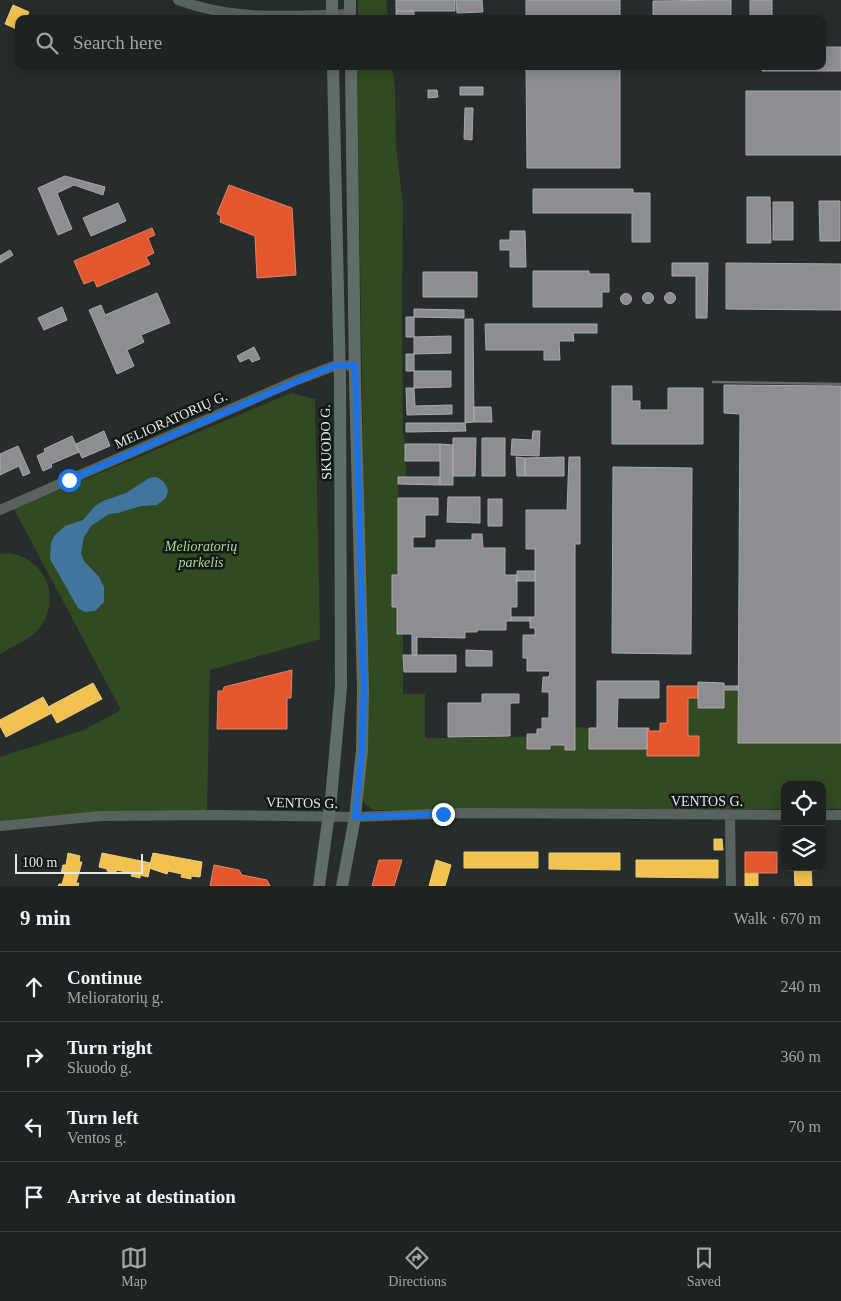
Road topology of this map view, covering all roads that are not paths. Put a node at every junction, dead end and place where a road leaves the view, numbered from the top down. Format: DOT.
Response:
graph roads {
  1 [pos="178,0"];
  2 [pos="332,0"];
  3 [pos="350,0"];
  4 [pos="236,15"];
  5 [pos="332,15"];
  6 [pos="350,15"];
  7 [pos="333,70"];
  8 [pos="351,70"];
  9 [pos="355,365"];
  10 [pos="340,366"];
  11 [pos="0,510"];
  12 [pos="730,815"];
  13 [pos="781,815"];
  14 [pos="826,815"];
  15 [pos="841,815"];
  16 [pos="329,817"];
  17 [pos="355,817"];
  18 [pos="0,826"];
  19 [pos="319,886"];
  20 [pos="342,886"];
  21 [pos="731,886"];
  1 -- 4 [label="street"];
  2 -- 5 [label="main road"];
  3 -- 6 [label="main road"];
  7 -- 10 [label="main road, SKUODO G."];
  8 -- 9 [label="main road"];
  9 -- 10 [label="street, MELIORATORIŲ G."];
  9 -- 17 [label="main road"];
  10 -- 11 [label="street, MELIORATORIŲ G."];
  10 -- 16 [label="main road, SKUODO G."];
  12 -- 13 [label="street, VENTOS G."];
  12 -- 17 [label="street, VENTOS G."];
  12 -- 21 [label="street"];
  14 -- 15 [label="street"];
  16 -- 17 [label="street, VENTOS G."];
  16 -- 18 [label="street, VENTOS G."];
  16 -- 19 [label="main road, SKUODO G."];
  17 -- 20 [label="main road"];
}
